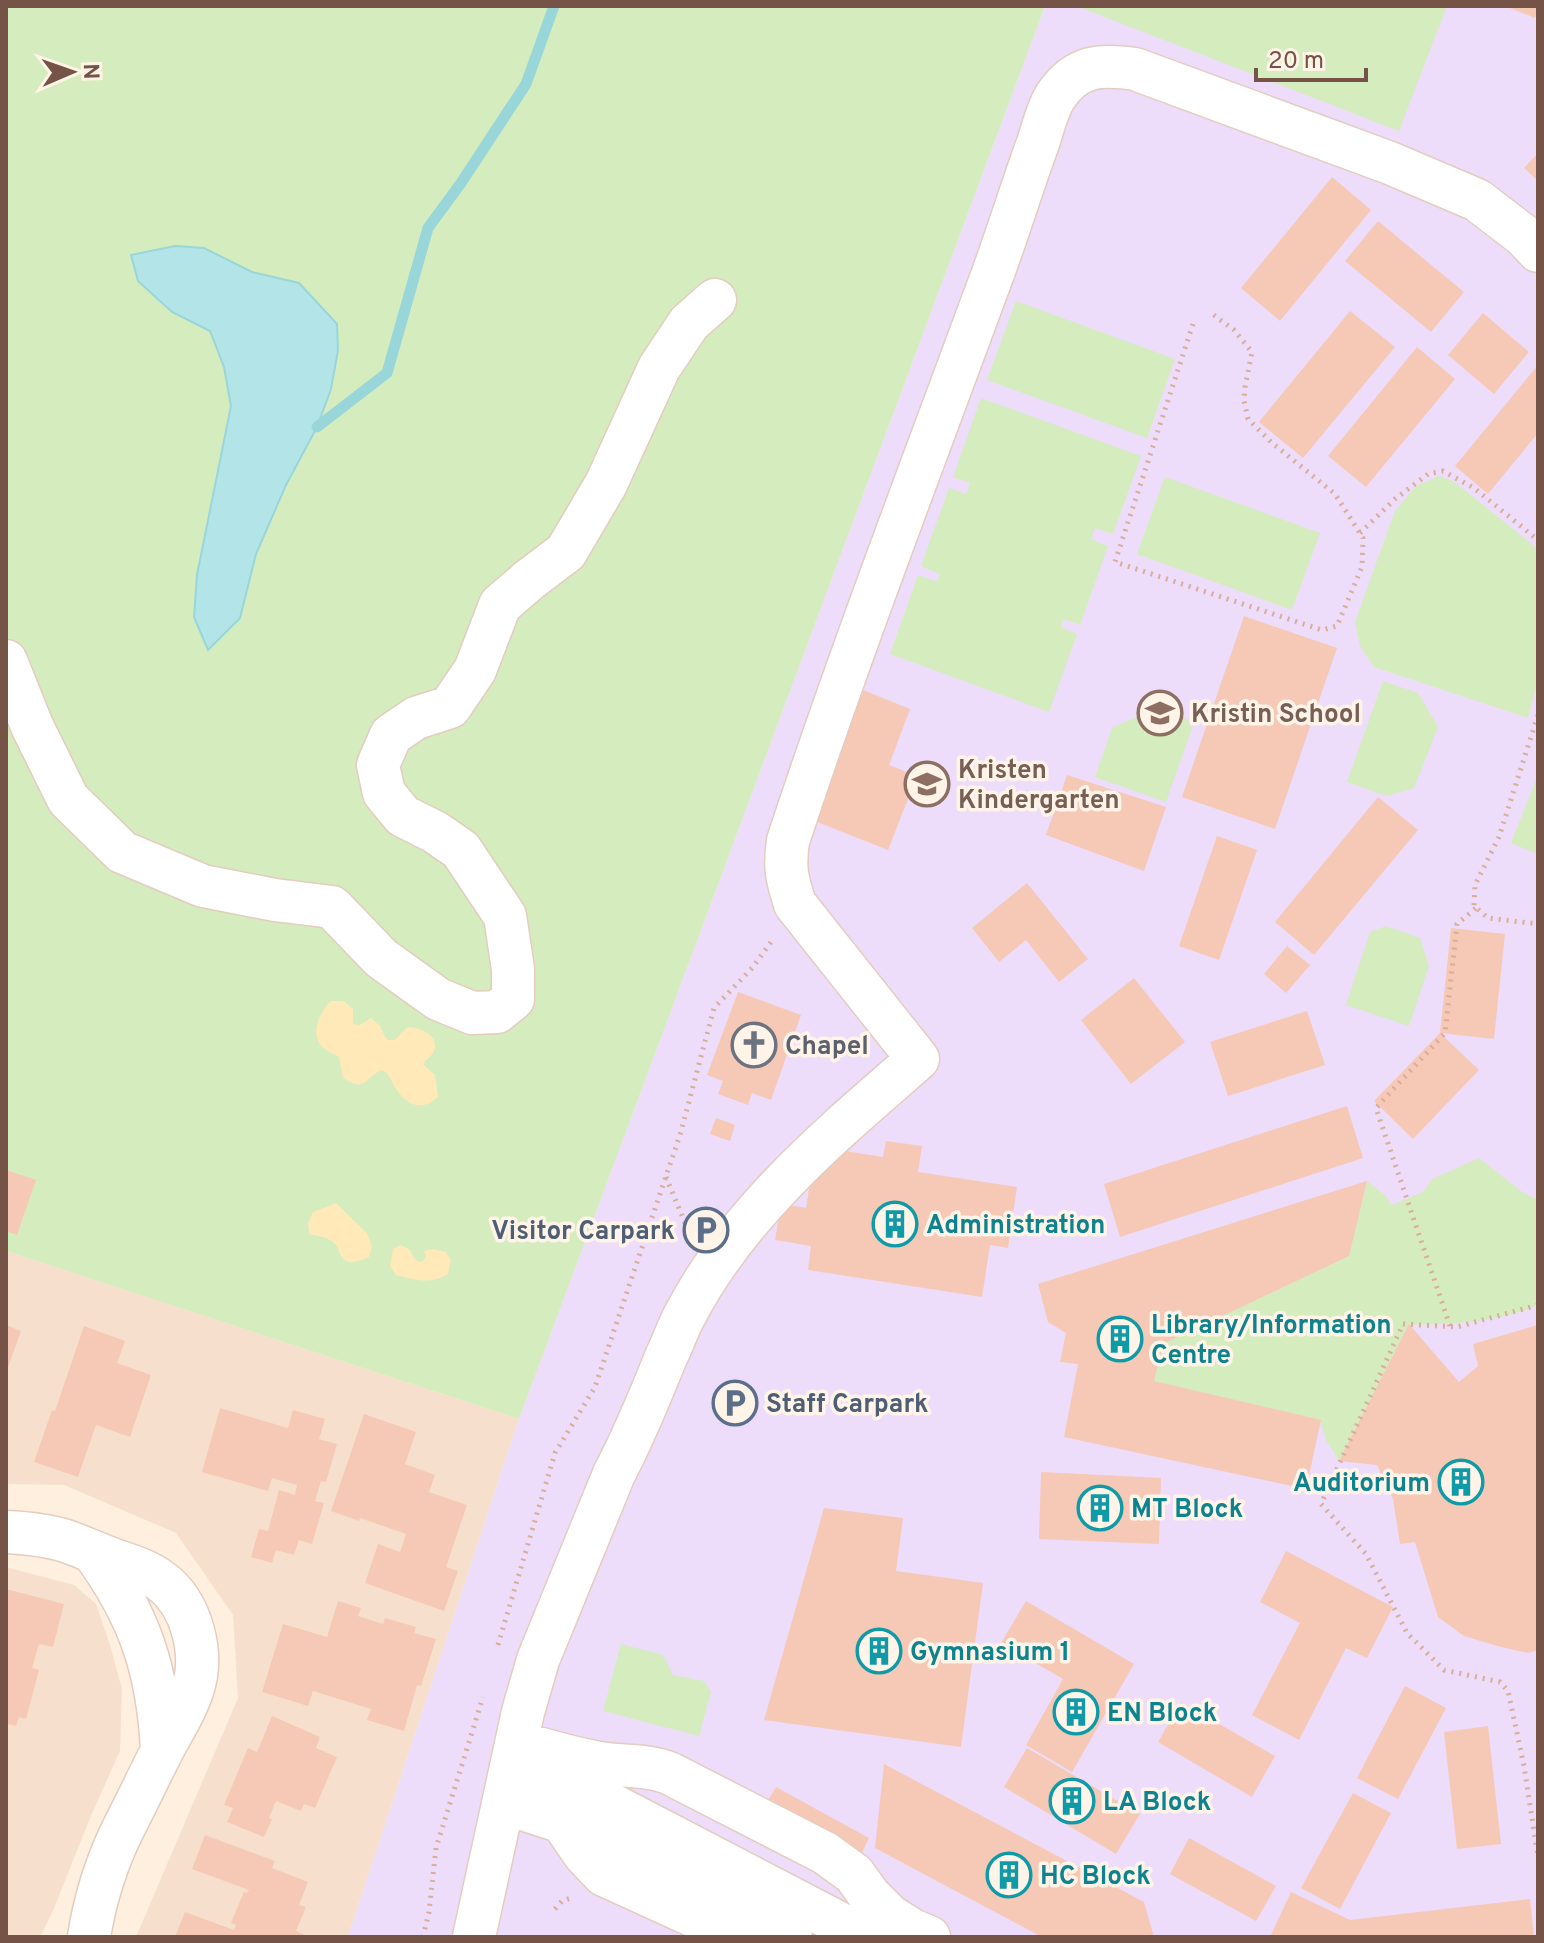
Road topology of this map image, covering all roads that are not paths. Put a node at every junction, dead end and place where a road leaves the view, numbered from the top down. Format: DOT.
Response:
graph roads {
  1 [pos="1538,251"];
  2 [pos="715,300"];
  3 [pos="6,661"];
  4 [pos="6,1532"];
  5 [pos="510,1772"];
  6 [pos="563,1823"];
  7 [pos="870,1918"];
  8 [pos="89,1937"];
  9 [pos="474,1937"];
  10 [pos="740,1937"];
  11 [pos="804,1937"];
  12 [pos="929,1937"];
  1 -- 5 [label="street"];
  2 -- 3 [label="street"];
  4 -- 8 [label="street"];
  5 -- 6 [label="street"];
  5 -- 7 [label="street"];
  5 -- 7 [label="street"];
  5 -- 9 [label="street"];
  6 -- 10 [label="street"];
  6 -- 11 [label="street"];
  7 -- 12 [label="street"];
}
